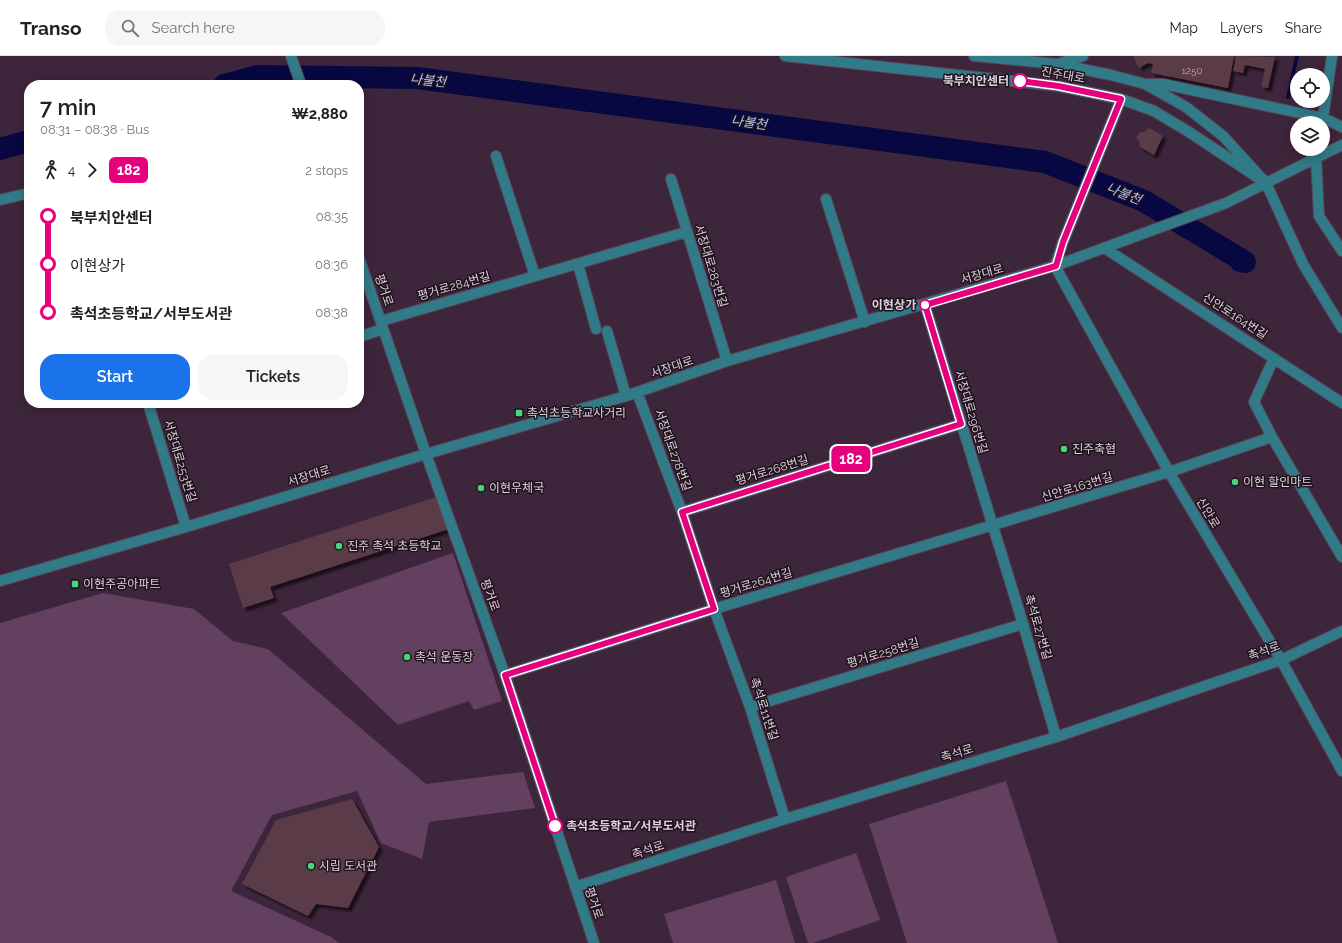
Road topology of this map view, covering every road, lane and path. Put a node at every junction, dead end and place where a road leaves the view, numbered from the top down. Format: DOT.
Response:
graph roads {
  1 [pos="291,56"];
  2 [pos="785,56"];
  3 [pos="974,56"];
  4 [pos="1083,56"];
  5 [pos="1332,56"];
  6 [pos="1057,64"];
  7 [pos="299,80"];
  8 [pos="1145,84"];
  9 [pos="1121,99"];
  10 [pos="1314,116"];
  11 [pos="1323,116"];
  12 [pos="1330,121"];
  13 [pos="1342,126"];
  14 [pos="1342,145"];
  15 [pos="496,156"];
  16 [pos="1316,158"];
  17 [pos="671,178"];
  18 [pos="1266,183"];
  19 [pos="24,193"];
  20 [pos="826,199"];
  21 [pos="0,200"];
  22 [pos="686,232"];
  23 [pos="1106,249"];
  24 [pos="1342,251"];
  25 [pos="578,264"];
  26 [pos="1056,266"];
  27 [pos="364,273"];
  28 [pos="535,276"];
  29 [pos="925,305"];
  30 [pos="865,322"];
  31 [pos="382,325"];
  32 [pos="1342,328"];
  33 [pos="596,329"];
  34 [pos="607,331"];
  35 [pos="364,334"];
  36 [pos="1274,358"];
  37 [pos="727,361"];
  38 [pos="637,392"];
  39 [pos="626,396"];
  40 [pos="1342,403"];
  41 [pos="150,408"];
  42 [pos="961,424"];
  43 [pos="1272,437"];
  44 [pos="426,454"];
  45 [pos="1169,472"];
  46 [pos="682,512"];
  47 [pos="993,526"];
  48 [pos="186,528"];
  49 [pos="1342,557"];
  50 [pos="0,581"];
  51 [pos="714,609"];
  52 [pos="1023,624"];
  53 [pos="1342,631"];
  54 [pos="1281,660"];
  55 [pos="505,675"];
  56 [pos="750,706"];
  57 [pos="1056,737"];
  58 [pos="1342,771"];
  59 [pos="785,819"];
  60 [pos="575,887"];
  61 [pos="594,943"];
  1 -- 7 [label="street"];
  2 -- 9 [label="street, 진주대로"];
  3 -- 6 [label="street, 진주대로"];
  4 -- 6 [label="street"];
  5 -- 11 [label="street"];
  6 -- 8 [label="street, 진주대로"];
  8 -- 10 [label="street"];
  8 -- 18 [label="street, 진주대로"];
  9 -- 18 [label="street, 진주대로"];
  9 -- 26 [label="street"];
  12 -- 13 [label="street"];
  14 -- 16 [label="street"];
  15 -- 28 [label="street"];
  16 -- 18 [label="street"];
  16 -- 24 [label="street"];
  17 -- 22 [label="street, 서장대로283번길"];
  18 -- 23 [label="street, 서장대로"];
  18 -- 32 [label="street"];
  19 -- 21 [label="street"];
  20 -- 30 [label="street"];
  22 -- 25 [label="street, 평거로284번길"];
  22 -- 37 [label="street, 서장대로283번길"];
  23 -- 26 [label="street, 서장대로"];
  23 -- 36 [label="street, 신안로164번길"];
  25 -- 28 [label="street, 평거로284번길"];
  25 -- 33 [label="street"];
  26 -- 29 [label="street, 서장대로"];
  26 -- 45 [label="street, 신안로"];
  27 -- 31 [label="street, 평거로"];
  28 -- 31 [label="street, 평거로284번길"];
  29 -- 30 [label="street, 서장대로"];
  29 -- 42 [label="street, 서장대로296번길"];
  30 -- 37 [label="street, 서장대로"];
  31 -- 35 [label="street, 평거로284번길"];
  31 -- 44 [label="street, 평거로"];
  34 -- 39 [label="street"];
  36 -- 40 [label="street"];
  36 -- 43 [label="street"];
  37 -- 38 [label="street, 서장대로"];
  38 -- 39 [label="street, 서장대로"];
  38 -- 46 [label="street, 서장대로278번길"];
  39 -- 44 [label="street, 서장대로"];
  41 -- 48 [label="street, 서장대로253번길"];
  42 -- 46 [label="street, 평거로268번길"];
  42 -- 47 [label="street, 서장대로296번길"];
  43 -- 45 [label="street"];
  43 -- 49 [label="street"];
  44 -- 48 [label="street, 서장대로"];
  44 -- 55 [label="street, 평거로"];
  45 -- 47 [label="street, 신안로163번길"];
  45 -- 54 [label="street, 신안로"];
  46 -- 51 [label="street, 서장대로278번길"];
  47 -- 51 [label="street, 평거로264번길"];
  47 -- 52 [label="street, 촉석로27번길"];
  48 -- 50 [label="street, 서장대로"];
  51 -- 55 [label="street, 평거로264번길"];
  51 -- 56 [label="street, 촉석로11번길"];
  52 -- 56 [label="street, 평거로258번길"];
  52 -- 57 [label="street, 촉석로27번길"];
  53 -- 54 [label="street, 촉석로"];
  54 -- 57 [label="street, 촉석로"];
  54 -- 58 [label="street, 신안로"];
  55 -- 60 [label="street, 평거로"];
  56 -- 59 [label="street, 촉석로11번길"];
  57 -- 59 [label="street, 촉석로"];
  59 -- 60 [label="street, 촉석로"];
  60 -- 61 [label="street, 평거로"];
}
